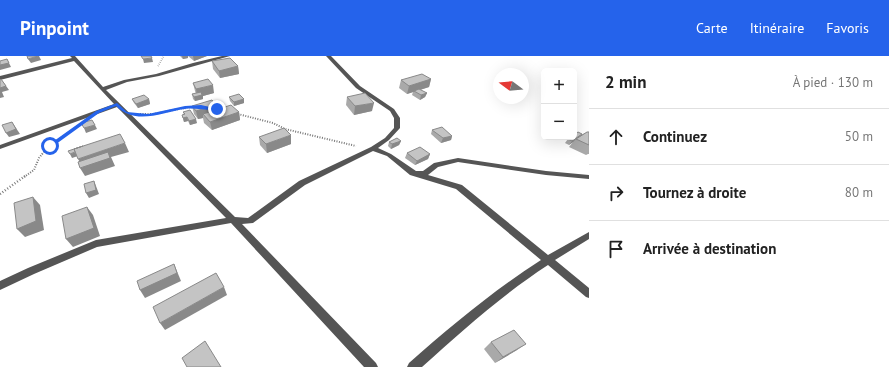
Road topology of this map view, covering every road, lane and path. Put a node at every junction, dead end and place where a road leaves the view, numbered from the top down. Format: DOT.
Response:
graph roads {
  1 [pos="228,56"];
  2 [pos="328,56"];
  3 [pos="74,58"];
  4 [pos="0,78"];
  5 [pos="102,89"];
  6 [pos="117,104"];
  7 [pos="201,107"];
  8 [pos="235,112"];
  9 [pos="125,113"];
  10 [pos="74,129"];
  11 [pos="0,147"];
  12 [pos="373,148"];
  13 [pos="413,173"];
  14 [pos="589,177"];
  15 [pos="0,194"];
  16 [pos="233,220"];
  17 [pos="589,235"];
  18 [pos="547,261"];
  19 [pos="0,286"];
  20 [pos="589,294"];
  21 [pos="372,367"];
  22 [pos="413,367"];
  1 -- 5 [label="street"];
  2 -- 12 [label="street"];
  3 -- 4 [label="street"];
  3 -- 5 [label="street"];
  5 -- 6 [label="street"];
  6 -- 9 [label="street"];
  6 -- 11 [label="street"];
  7 -- 9 [label="path"];
  8 -- 12 [label="path"];
  9 -- 16 [label="street"];
  10 -- 15 [label="path"];
  12 -- 13 [label="street"];
  12 -- 16 [label="street"];
  13 -- 14 [label="street"];
  13 -- 18 [label="street"];
  16 -- 19 [label="street"];
  16 -- 21 [label="street"];
  17 -- 18 [label="street"];
  18 -- 20 [label="street"];
  18 -- 22 [label="street"];
}
